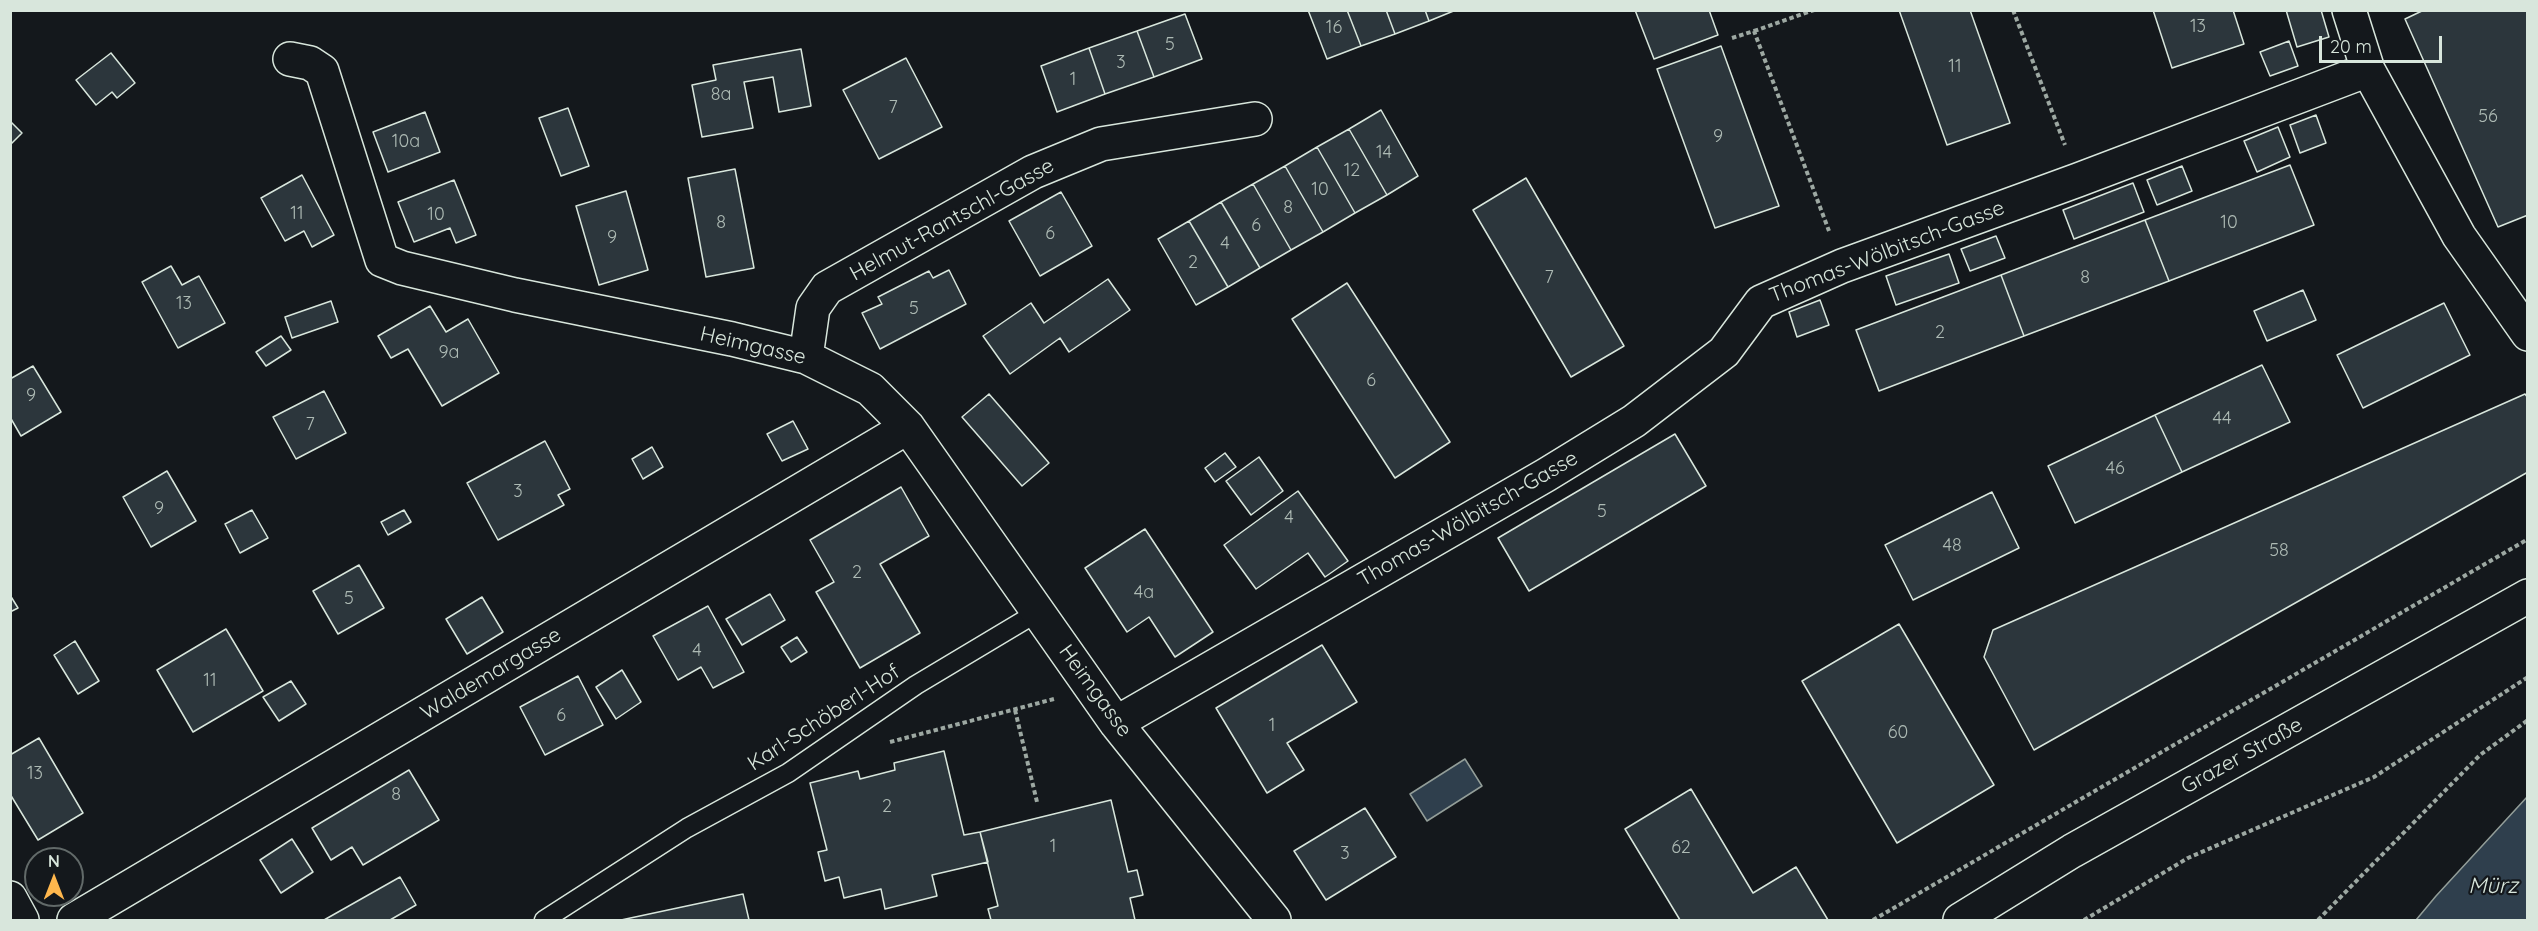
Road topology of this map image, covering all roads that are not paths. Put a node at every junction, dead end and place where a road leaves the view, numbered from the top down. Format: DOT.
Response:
graph roads {
  1 [pos="2349,10"];
  2 [pos="290,59"];
  3 [pos="2368,70"];
  4 [pos="1255,119"];
  5 [pos="2528,334"];
  6 [pos="806,357"];
  7 [pos="908,428"];
  8 [pos="2528,596"];
  9 [pos="1038,612"];
  10 [pos="1116,723"];
  11 [pos="10,898"];
  12 [pos="22,921"];
  13 [pos="74,921"];
  14 [pos="544,921"];
  15 [pos="1274,921"];
  16 [pos="1960,921"];
  1 -- 3 [label="street"];
  2 -- 6 [label="street, Heimgasse"];
  3 -- 5 [label="street"];
  3 -- 10 [label="street, Thomas-Wölbitsch-Gasse"];
  4 -- 6 [label="street, Helmut-Rantschl-Gasse"];
  6 -- 7 [label="street, Heimgasse"];
  7 -- 9 [label="street, Heimgasse"];
  7 -- 13 [label="street, Waldemargasse"];
  8 -- 16 [label="street, Grazer Straße"];
  9 -- 10 [label="street, Heimgasse"];
  9 -- 14 [label="lane, Karl-Schöberl-Hof"];
  10 -- 15 [label="street, Heimgasse"];
  11 -- 12 [label="street"];
}
